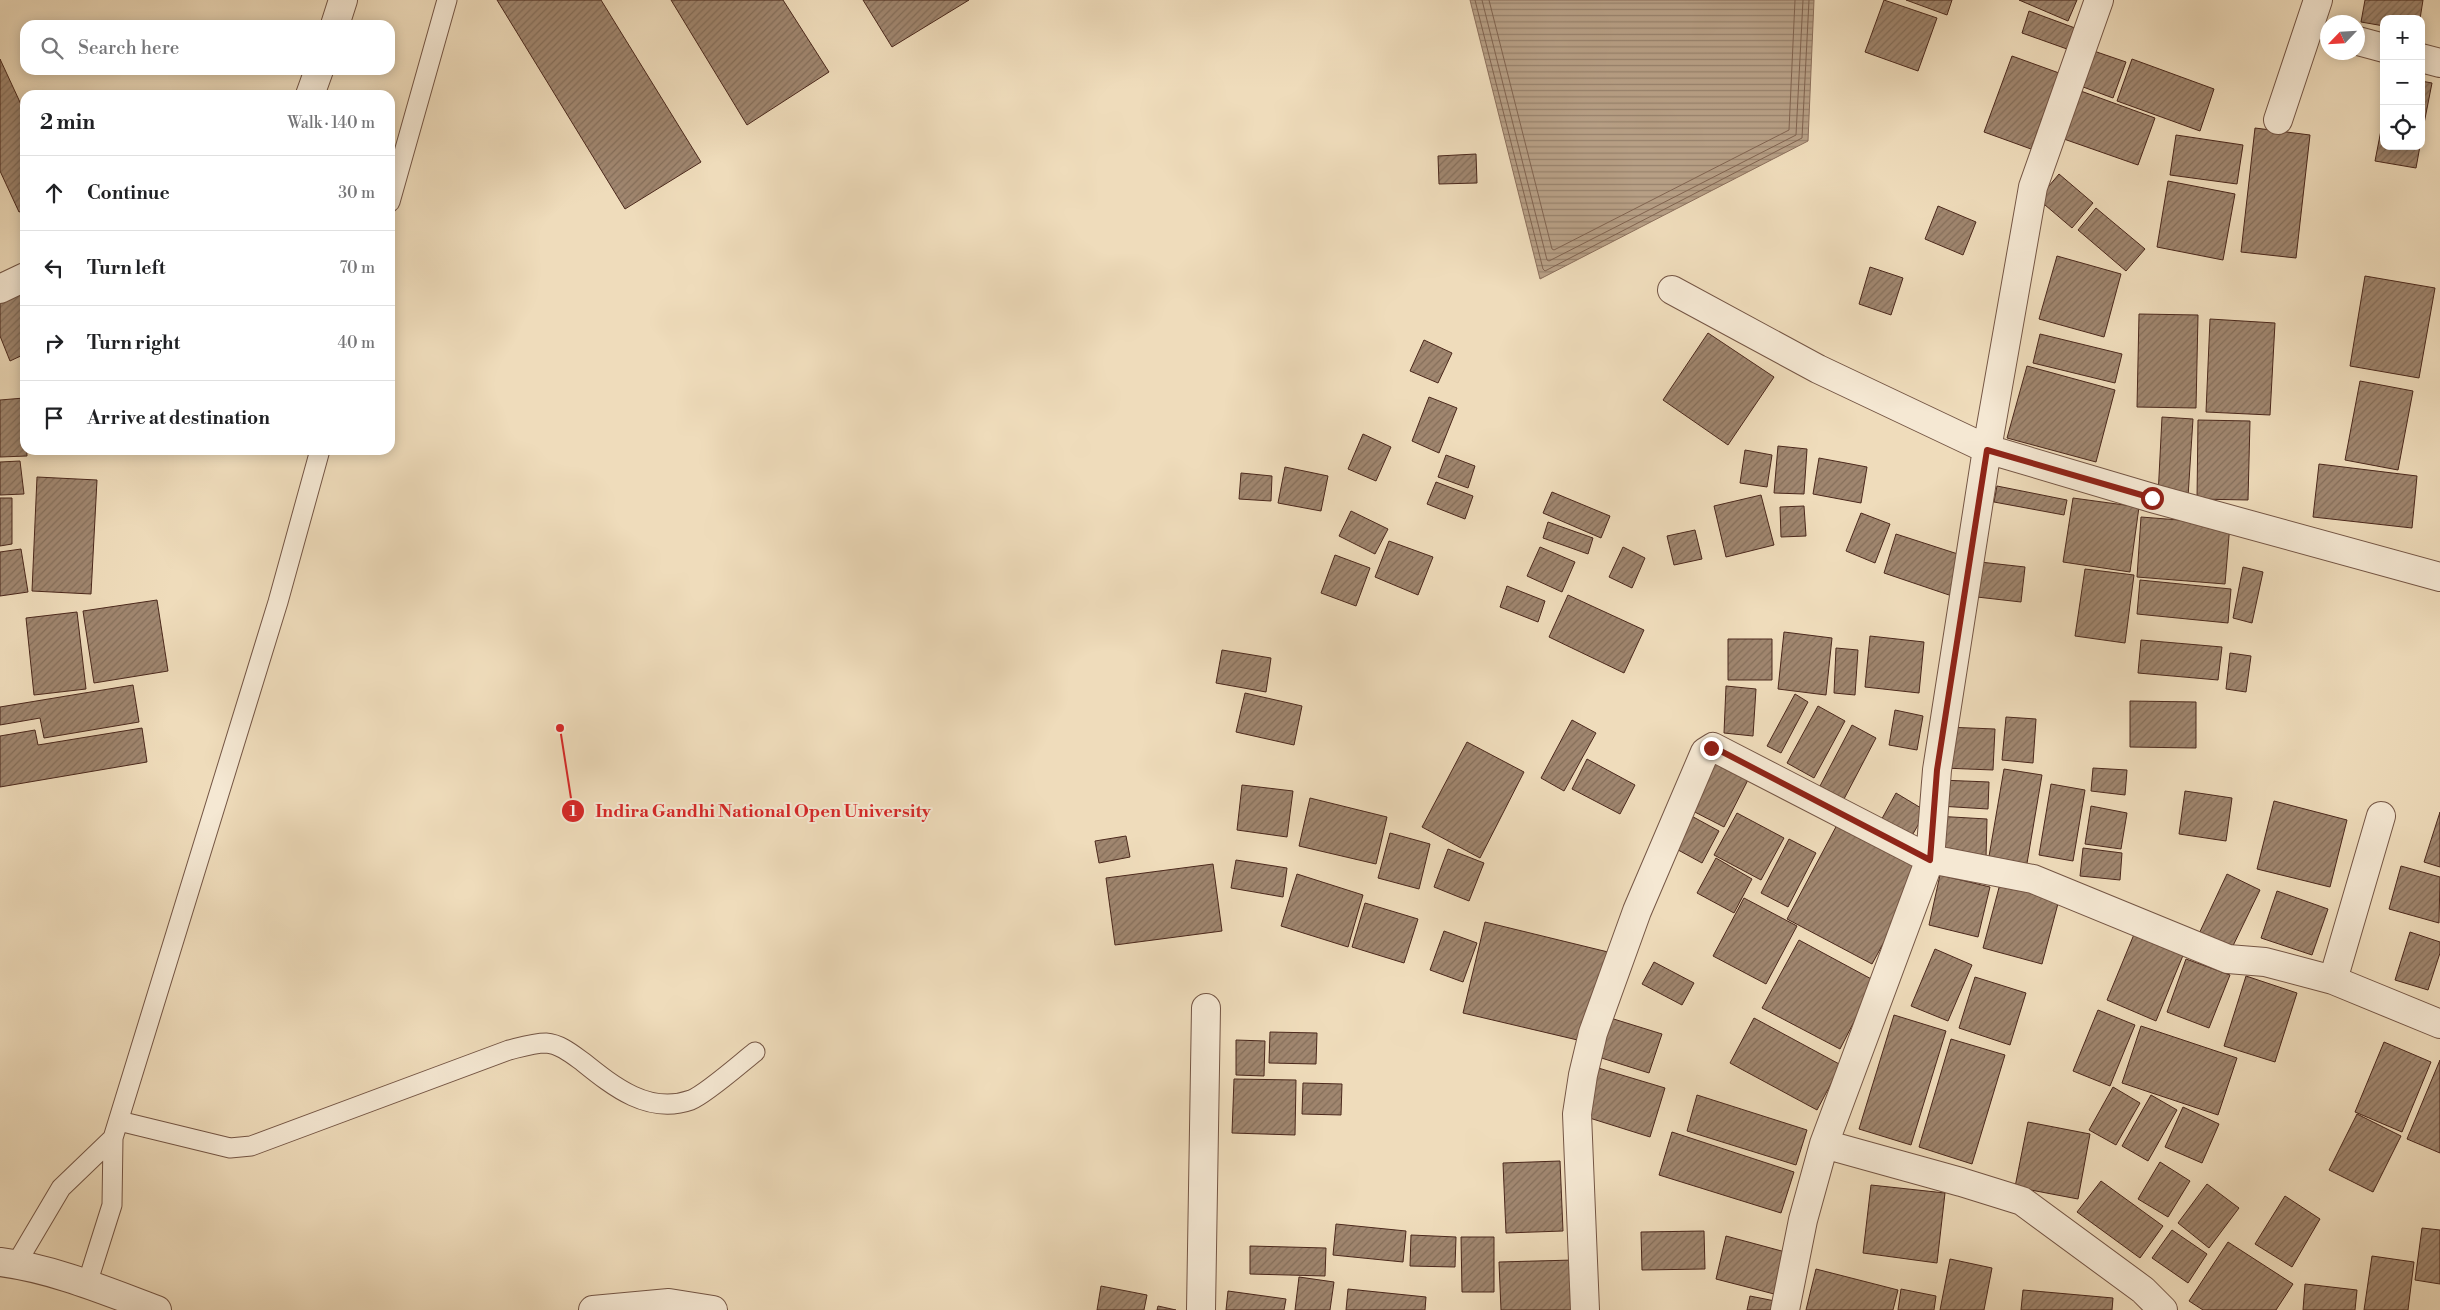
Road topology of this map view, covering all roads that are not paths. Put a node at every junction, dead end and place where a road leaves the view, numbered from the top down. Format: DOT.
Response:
graph roads {
  1 [pos="343,0"];
  2 [pos="447,0"];
  3 [pos="2099,0"];
  4 [pos="2318,0"];
  5 [pos="336,20"];
  6 [pos="2318,31"];
  7 [pos="2365,43"];
  8 [pos="2380,47"];
  9 [pos="2425,59"];
  10 [pos="2440,63"];
  11 [pos="317,75"];
  12 [pos="312,90"];
  13 [pos="2278,120"];
  14 [pos="395,184"];
  15 [pos="20,279"];
  16 [pos="0,288"];
  17 [pos="1672,290"];
  18 [pos="1987,450"];
  19 [pos="319,455"];
  20 [pos="2440,577"];
  21 [pos="2381,816"];
  22 [pos="1930,860"];
  23 [pos="2333,980"];
  24 [pos="1206,1008"];
  25 [pos="2440,1024"];
  26 [pos="755,1052"];
  27 [pos="116,1129"];
  28 [pos="1824,1144"];
  29 [pos="8,1263"];
  30 [pos="87,1284"];
  31 [pos="157,1310"];
  32 [pos="593,1310"];
  33 [pos="713,1310"];
  34 [pos="1201,1310"];
  35 [pos="1585,1310"];
  36 [pos="1785,1310"];
  37 [pos="2163,1310"];
  1 -- 5 [label="street"];
  2 -- 14 [label="lane"];
  3 -- 18 [label="street"];
  4 -- 6 [label="street"];
  6 -- 13 [label="street"];
  7 -- 8 [label="street"];
  9 -- 10 [label="street"];
  11 -- 12 [label="street"];
  15 -- 16 [label="street"];
  17 -- 18 [label="street"];
  18 -- 20 [label="street"];
  18 -- 22 [label="street"];
  19 -- 27 [label="lane"];
  21 -- 23 [label="street"];
  22 -- 23 [label="street"];
  22 -- 28 [label="street"];
  22 -- 35 [label="street"];
  23 -- 25 [label="street"];
  24 -- 34 [label="street"];
  26 -- 27 [label="lane"];
  27 -- 29 [label="lane"];
  27 -- 30 [label="lane"];
  28 -- 36 [label="street"];
  28 -- 37 [label="street"];
  29 -- 30 [label="street"];
  30 -- 31 [label="street"];
  32 -- 33 [label="street"];
}
